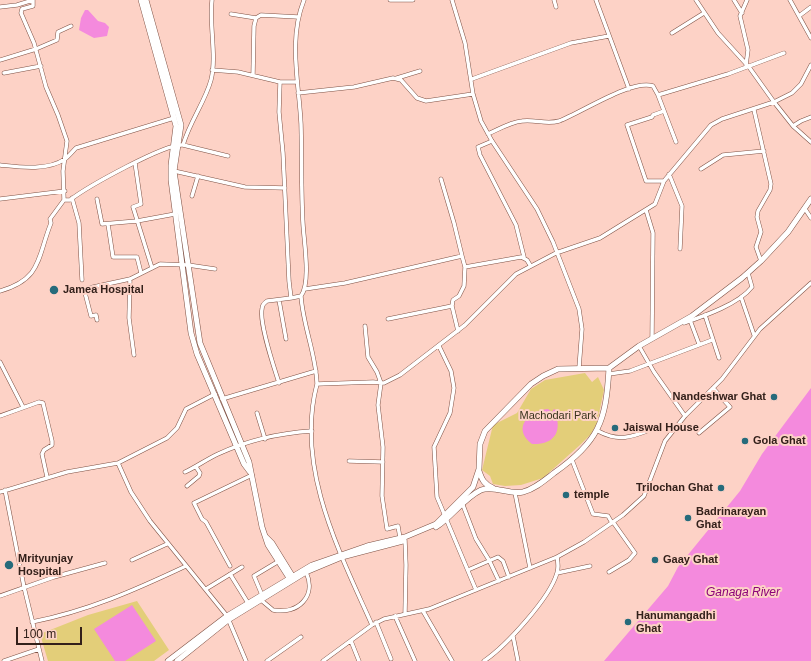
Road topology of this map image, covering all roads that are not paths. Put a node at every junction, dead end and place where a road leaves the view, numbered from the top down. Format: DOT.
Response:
graph roads {
  1 [pos="33,0"];
  2 [pos="141,0"];
  3 [pos="146,0"];
  4 [pos="212,0"];
  5 [pos="304,0"];
  6 [pos="390,0"];
  7 [pos="413,0"];
  8 [pos="452,0"];
  9 [pos="554,0"];
  10 [pos="596,0"];
  11 [pos="696,0"];
  12 [pos="734,0"];
  13 [pos="747,0"];
  14 [pos="790,0"];
  15 [pos="0,7"];
  16 [pos="556,7"];
  17 [pos="811,7"];
  18 [pos="742,12"];
  19 [pos="704,13"];
  20 [pos="231,14"];
  21 [pos="798,16"];
  22 [pos="298,17"];
  23 [pos="256,18"];
  24 [pos="71,26"];
  25 [pos="810,30"];
  26 [pos="672,33"];
  27 [pos="609,36"];
  28 [pos="811,38"];
  29 [pos="36,49"];
  30 [pos="784,53"];
  31 [pos="0,60"];
  32 [pos="811,65"];
  33 [pos="40,66"];
  34 [pos="747,66"];
  35 [pos="212,70"];
  36 [pos="420,71"];
  37 [pos="4,73"];
  38 [pos="253,75"];
  39 [pos="396,78"];
  40 [pos="472,79"];
  41 [pos="280,82"];
  42 [pos="296,82"];
  43 [pos="629,89"];
  44 [pos="298,94"];
  45 [pos="473,94"];
  46 [pos="658,95"];
  47 [pos="774,102"];
  48 [pos="754,110"];
  49 [pos="664,111"];
  50 [pos="811,117"];
  51 [pos="174,118"];
  52 [pos="793,126"];
  53 [pos="488,134"];
  54 [pos="492,141"];
  55 [pos="676,142"];
  56 [pos="811,142"];
  57 [pos="178,145"];
  58 [pos="764,151"];
  59 [pos="228,156"];
  60 [pos="65,159"];
  61 [pos="135,163"];
  62 [pos="0,165"];
  63 [pos="701,169"];
  64 [pos="173,171"];
  65 [pos="669,174"];
  66 [pos="198,176"];
  67 [pos="440,179"];
  68 [pos="664,181"];
  69 [pos="285,188"];
  70 [pos="65,191"];
  71 [pos="192,196"];
  72 [pos="72,198"];
  73 [pos="0,199"];
  74 [pos="811,199"];
  75 [pos="64,200"];
  76 [pos="97,200"];
  77 [pos="805,209"];
  78 [pos="646,210"];
  79 [pos="175,214"];
  80 [pos="811,218"];
  81 [pos="137,221"];
  82 [pos="108,224"];
  83 [pos="680,249"];
  84 [pos="556,253"];
  85 [pos="462,256"];
  86 [pos="524,257"];
  87 [pos="761,261"];
  88 [pos="182,265"];
  89 [pos="188,265"];
  90 [pos="530,266"];
  91 [pos="465,267"];
  92 [pos="152,268"];
  93 [pos="215,269"];
  94 [pos="141,273"];
  95 [pos="748,273"];
  96 [pos="130,279"];
  97 [pos="82,280"];
  98 [pos="811,283"];
  99 [pos="305,289"];
  100 [pos="0,292"];
  101 [pos="301,296"];
  102 [pos="741,297"];
  103 [pos="291,298"];
  104 [pos="279,300"];
  105 [pos="452,306"];
  106 [pos="705,315"];
  107 [pos="388,319"];
  108 [pos="97,320"];
  109 [pos="690,320"];
  110 [pos="365,326"];
  111 [pos="676,326"];
  112 [pos="458,331"];
  113 [pos="754,335"];
  114 [pos="652,338"];
  115 [pos="286,339"];
  116 [pos="712,340"];
  117 [pos="699,344"];
  118 [pos="439,346"];
  119 [pos="638,346"];
  120 [pos="134,355"];
  121 [pos="719,358"];
  122 [pos="0,362"];
  123 [pos="649,364"];
  124 [pos="579,368"];
  125 [pos="610,368"];
  126 [pos="316,371"];
  127 [pos="609,374"];
  128 [pos="279,383"];
  129 [pos="381,383"];
  130 [pos="317,384"];
  131 [pos="714,388"];
  132 [pos="221,391"];
  133 [pos="214,394"];
  134 [pos="223,399"];
  135 [pos="218,401"];
  136 [pos="23,407"];
  137 [pos="257,412"];
  138 [pos="0,416"];
  139 [pos="684,416"];
  140 [pos="660,426"];
  141 [pos="598,430"];
  142 [pos="312,431"];
  143 [pos="699,433"];
  144 [pos="265,439"];
  145 [pos="240,446"];
  146 [pos="572,460"];
  147 [pos="349,461"];
  148 [pos="383,462"];
  149 [pos="118,463"];
  150 [pos="196,467"];
  151 [pos="479,469"];
  152 [pos="185,472"];
  153 [pos="252,475"];
  154 [pos="48,477"];
  155 [pos="187,486"];
  156 [pos="5,490"];
  157 [pos="498,490"];
  158 [pos="0,492"];
  159 [pos="515,493"];
  160 [pos="463,504"];
  161 [pos="446,518"];
  162 [pos="612,522"];
  163 [pos="265,537"];
  164 [pos="402,539"];
  165 [pos="168,544"];
  166 [pos="341,556"];
  167 [pos="557,557"];
  168 [pos="132,560"];
  169 [pos="489,560"];
  170 [pos="279,562"];
  171 [pos="105,563"];
  172 [pos="186,566"];
  173 [pos="230,566"];
  174 [pos="590,566"];
  175 [pos="242,567"];
  176 [pos="530,568"];
  177 [pos="468,570"];
  178 [pos="306,572"];
  179 [pos="609,572"];
  180 [pos="557,573"];
  181 [pos="230,574"];
  182 [pos="509,577"];
  183 [pos="292,578"];
  184 [pos="499,581"];
  185 [pos="24,587"];
  186 [pos="206,590"];
  187 [pos="476,590"];
  188 [pos="0,596"];
  189 [pos="261,597"];
  190 [pos="248,603"];
  191 [pos="423,611"];
  192 [pos="405,614"];
  193 [pos="396,616"];
  194 [pos="227,618"];
  195 [pos="32,622"];
  196 [pos="376,622"];
  197 [pos="372,625"];
  198 [pos="513,636"];
  199 [pos="302,637"];
  200 [pos="351,640"];
  201 [pos="39,649"];
  202 [pos="391,659"];
  203 [pos="4,661"];
  204 [pos="42,661"];
  205 [pos="168,661"];
  206 [pos="177,661"];
  207 [pos="246,661"];
  208 [pos="267,661"];
  209 [pos="323,661"];
  210 [pos="359,661"];
  211 [pos="415,661"];
  212 [pos="452,661"];
  213 [pos="484,661"];
  214 [pos="518,661"];
  1 -- 15 [label="street"];
  1 -- 29 [label="street"];
  2 -- 51 [label="main road"];
  3 -- 57 [label="main road"];
  4 -- 35 [label="street"];
  5 -- 22 [label="street"];
  6 -- 7 [label="street"];
  8 -- 40 [label="street"];
  9 -- 16 [label="street"];
  10 -- 27 [label="street"];
  11 -- 19 [label="street"];
  12 -- 18 [label="street"];
  13 -- 18 [label="street"];
  14 -- 21 [label="street"];
  17 -- 21 [label="street"];
  18 -- 34 [label="street"];
  19 -- 26 [label="street"];
  19 -- 34 [label="street"];
  20 -- 23 [label="street"];
  21 -- 25 [label="street"];
  22 -- 23 [label="street"];
  22 -- 42 [label="street"];
  23 -- 38 [label="street"];
  24 -- 29 [label="street"];
  25 -- 28 [label="street"];
  27 -- 40 [label="street"];
  27 -- 43 [label="street"];
  29 -- 31 [label="street"];
  29 -- 33 [label="street"];
  30 -- 34 [label="street"];
  32 -- 47 [label="street"];
  33 -- 37 [label="street"];
  33 -- 60 [label="street"];
  34 -- 46 [label="street"];
  34 -- 47 [label="street"];
  35 -- 38 [label="street"];
  35 -- 57 [label="street"];
  36 -- 39 [label="street"];
  38 -- 41 [label="street"];
  39 -- 44 [label="street"];
  39 -- 45 [label="street"];
  40 -- 45 [label="street"];
  41 -- 42 [label="street"];
  41 -- 69 [label="street"];
  42 -- 44 [label="street"];
  43 -- 46 [label="street"];
  43 -- 53 [label="street"];
  44 -- 99 [label="street"];
  45 -- 53 [label="street"];
  46 -- 49 [label="street"];
  47 -- 48 [label="street"];
  47 -- 52 [label="street"];
  48 -- 58 [label="street"];
  48 -- 65 [label="street"];
  49 -- 55 [label="street"];
  49 -- 68 [label="street"];
  50 -- 52 [label="street"];
  51 -- 57 [label="main road"];
  51 -- 60 [label="street"];
  52 -- 56 [label="street"];
  53 -- 54 [label="street"];
  54 -- 84 [label="street"];
  54 -- 86 [label="street"];
  57 -- 59 [label="street"];
  57 -- 61 [label="street"];
  57 -- 64 [label="main road"];
  58 -- 63 [label="street"];
  58 -- 87 [label="street"];
  60 -- 62 [label="street"];
  60 -- 70 [label="street"];
  61 -- 72 [label="street"];
  61 -- 81 [label="street"];
  64 -- 66 [label="street"];
  64 -- 79 [label="main road"];
  64 -- 89 [label="main road"];
  65 -- 68 [label="street"];
  65 -- 83 [label="street"];
  66 -- 69 [label="street"];
  66 -- 71 [label="street"];
  67 -- 85 [label="street"];
  68 -- 78 [label="street"];
  69 -- 103 [label="street"];
  70 -- 73 [label="street"];
  70 -- 75 [label="street"];
  72 -- 75 [label="street"];
  72 -- 97 [label="street"];
  74 -- 77 [label="main road"];
  75 -- 100 [label="street"];
  76 -- 82 [label="street"];
  77 -- 80 [label="street"];
  77 -- 87 [label="main road"];
  78 -- 84 [label="street"];
  78 -- 114 [label="street"];
  79 -- 81 [label="street"];
  79 -- 88 [label="main road"];
  81 -- 82 [label="street"];
  81 -- 92 [label="street"];
  82 -- 94 [label="street"];
  84 -- 90 [label="street"];
  84 -- 124 [label="street"];
  85 -- 91 [label="street"];
  85 -- 99 [label="street"];
  86 -- 90 [label="street"];
  86 -- 91 [label="street"];
  87 -- 95 [label="main road"];
  88 -- 89 [label="street"];
  88 -- 92 [label="street"];
  88 -- 133 [label="main road"];
  89 -- 93 [label="street"];
  89 -- 132 [label="main road"];
  90 -- 112 [label="street"];
  91 -- 105 [label="street"];
  92 -- 94 [label="street"];
  94 -- 96 [label="street"];
  95 -- 102 [label="street"];
  95 -- 111 [label="main road"];
  96 -- 108 [label="street"];
  96 -- 120 [label="street"];
  98 -- 113 [label="street"];
  99 -- 101 [label="street"];
  101 -- 103 [label="street"];
  101 -- 126 [label="street"];
  102 -- 106 [label="street"];
  102 -- 113 [label="street"];
  103 -- 104 [label="street"];
  104 -- 115 [label="street"];
  104 -- 128 [label="street"];
  105 -- 107 [label="street"];
  105 -- 112 [label="street"];
  106 -- 109 [label="street"];
  106 -- 116 [label="street"];
  109 -- 111 [label="street"];
  109 -- 117 [label="street"];
  110 -- 129 [label="street"];
  111 -- 114 [label="main road"];
  112 -- 118 [label="street"];
  113 -- 131 [label="street"];
  114 -- 119 [label="main road"];
  116 -- 117 [label="street"];
  116 -- 121 [label="street"];
  117 -- 123 [label="street"];
  118 -- 129 [label="street"];
  118 -- 161 [label="street"];
  119 -- 123 [label="street"];
  119 -- 125 [label="main road"];
  122 -- 136 [label="street"];
  123 -- 127 [label="street"];
  123 -- 139 [label="street"];
  124 -- 125 [label="main road"];
  124 -- 151 [label="main road"];
  125 -- 127 [label="main road"];
  126 -- 128 [label="street"];
  126 -- 130 [label="street"];
  127 -- 141 [label="main road"];
  128 -- 134 [label="street"];
  129 -- 130 [label="street"];
  129 -- 148 [label="street"];
  130 -- 142 [label="street"];
  131 -- 139 [label="street"];
  131 -- 143 [label="street"];
  132 -- 133 [label="street"];
  132 -- 134 [label="main road"];
  133 -- 135 [label="main road"];
  133 -- 149 [label="street"];
  134 -- 135 [label="street"];
  134 -- 145 [label="main road"];
  135 -- 145 [label="main road"];
  136 -- 138 [label="street"];
  136 -- 154 [label="street"];
  137 -- 144 [label="street"];
  139 -- 162 [label="street"];
  140 -- 141 [label="street"];
  141 -- 146 [label="main road"];
  142 -- 144 [label="street"];
  142 -- 166 [label="street"];
  144 -- 145 [label="street"];
  145 -- 150 [label="street"];
  145 -- 153 [label="main road"];
  146 -- 159 [label="main road"];
  146 -- 162 [label="street"];
  147 -- 148 [label="street"];
  148 -- 164 [label="street"];
  149 -- 154 [label="street"];
  149 -- 165 [label="street"];
  150 -- 152 [label="street"];
  150 -- 155 [label="street"];
  151 -- 157 [label="main road"];
  151 -- 161 [label="main road"];
  153 -- 163 [label="main road"];
  153 -- 173 [label="street"];
  154 -- 156 [label="street"];
  156 -- 158 [label="street"];
  156 -- 185 [label="street"];
  157 -- 159 [label="main road"];
  157 -- 160 [label="main road"];
  159 -- 176 [label="street"];
  160 -- 161 [label="main road"];
  160 -- 169 [label="street"];
  161 -- 164 [label="main road"];
  161 -- 177 [label="street"];
  162 -- 167 [label="street"];
  162 -- 179 [label="street"];
  163 -- 170 [label="main road"];
  163 -- 183 [label="main road"];
  164 -- 166 [label="main road"];
  164 -- 192 [label="street"];
  165 -- 168 [label="street"];
  165 -- 172 [label="street"];
  166 -- 178 [label="main road"];
  166 -- 183 [label="main road"];
  166 -- 197 [label="street"];
  167 -- 176 [label="street"];
  167 -- 180 [label="street"];
  169 -- 177 [label="street"];
  169 -- 182 [label="street"];
  169 -- 184 [label="street"];
  170 -- 183 [label="main road"];
  170 -- 189 [label="street"];
  171 -- 185 [label="street"];
  172 -- 186 [label="street"];
  172 -- 195 [label="street"];
  174 -- 180 [label="street"];
  175 -- 181 [label="street"];
  176 -- 182 [label="street"];
  177 -- 187 [label="street"];
  178 -- 183 [label="main road"];
  178 -- 189 [label="street"];
  180 -- 198 [label="street"];
  181 -- 186 [label="street"];
  181 -- 190 [label="street"];
  182 -- 184 [label="street"];
  183 -- 189 [label="main road"];
  184 -- 187 [label="street"];
  185 -- 188 [label="street"];
  185 -- 195 [label="street"];
  186 -- 194 [label="street"];
  187 -- 191 [label="street"];
  189 -- 190 [label="main road"];
  189 -- 194 [label="main road"];
  190 -- 194 [label="main road"];
  191 -- 192 [label="street"];
  191 -- 212 [label="street"];
  192 -- 193 [label="street"];
  193 -- 196 [label="street"];
  193 -- 211 [label="street"];
  194 -- 205 [label="main road"];
  194 -- 206 [label="main road"];
  194 -- 207 [label="street"];
  195 -- 201 [label="street"];
  196 -- 197 [label="street"];
  196 -- 202 [label="street"];
  197 -- 200 [label="street"];
  198 -- 213 [label="street"];
  198 -- 214 [label="street"];
  199 -- 208 [label="street"];
  200 -- 209 [label="street"];
  200 -- 210 [label="street"];
  201 -- 203 [label="street"];
  201 -- 204 [label="street"];
}
